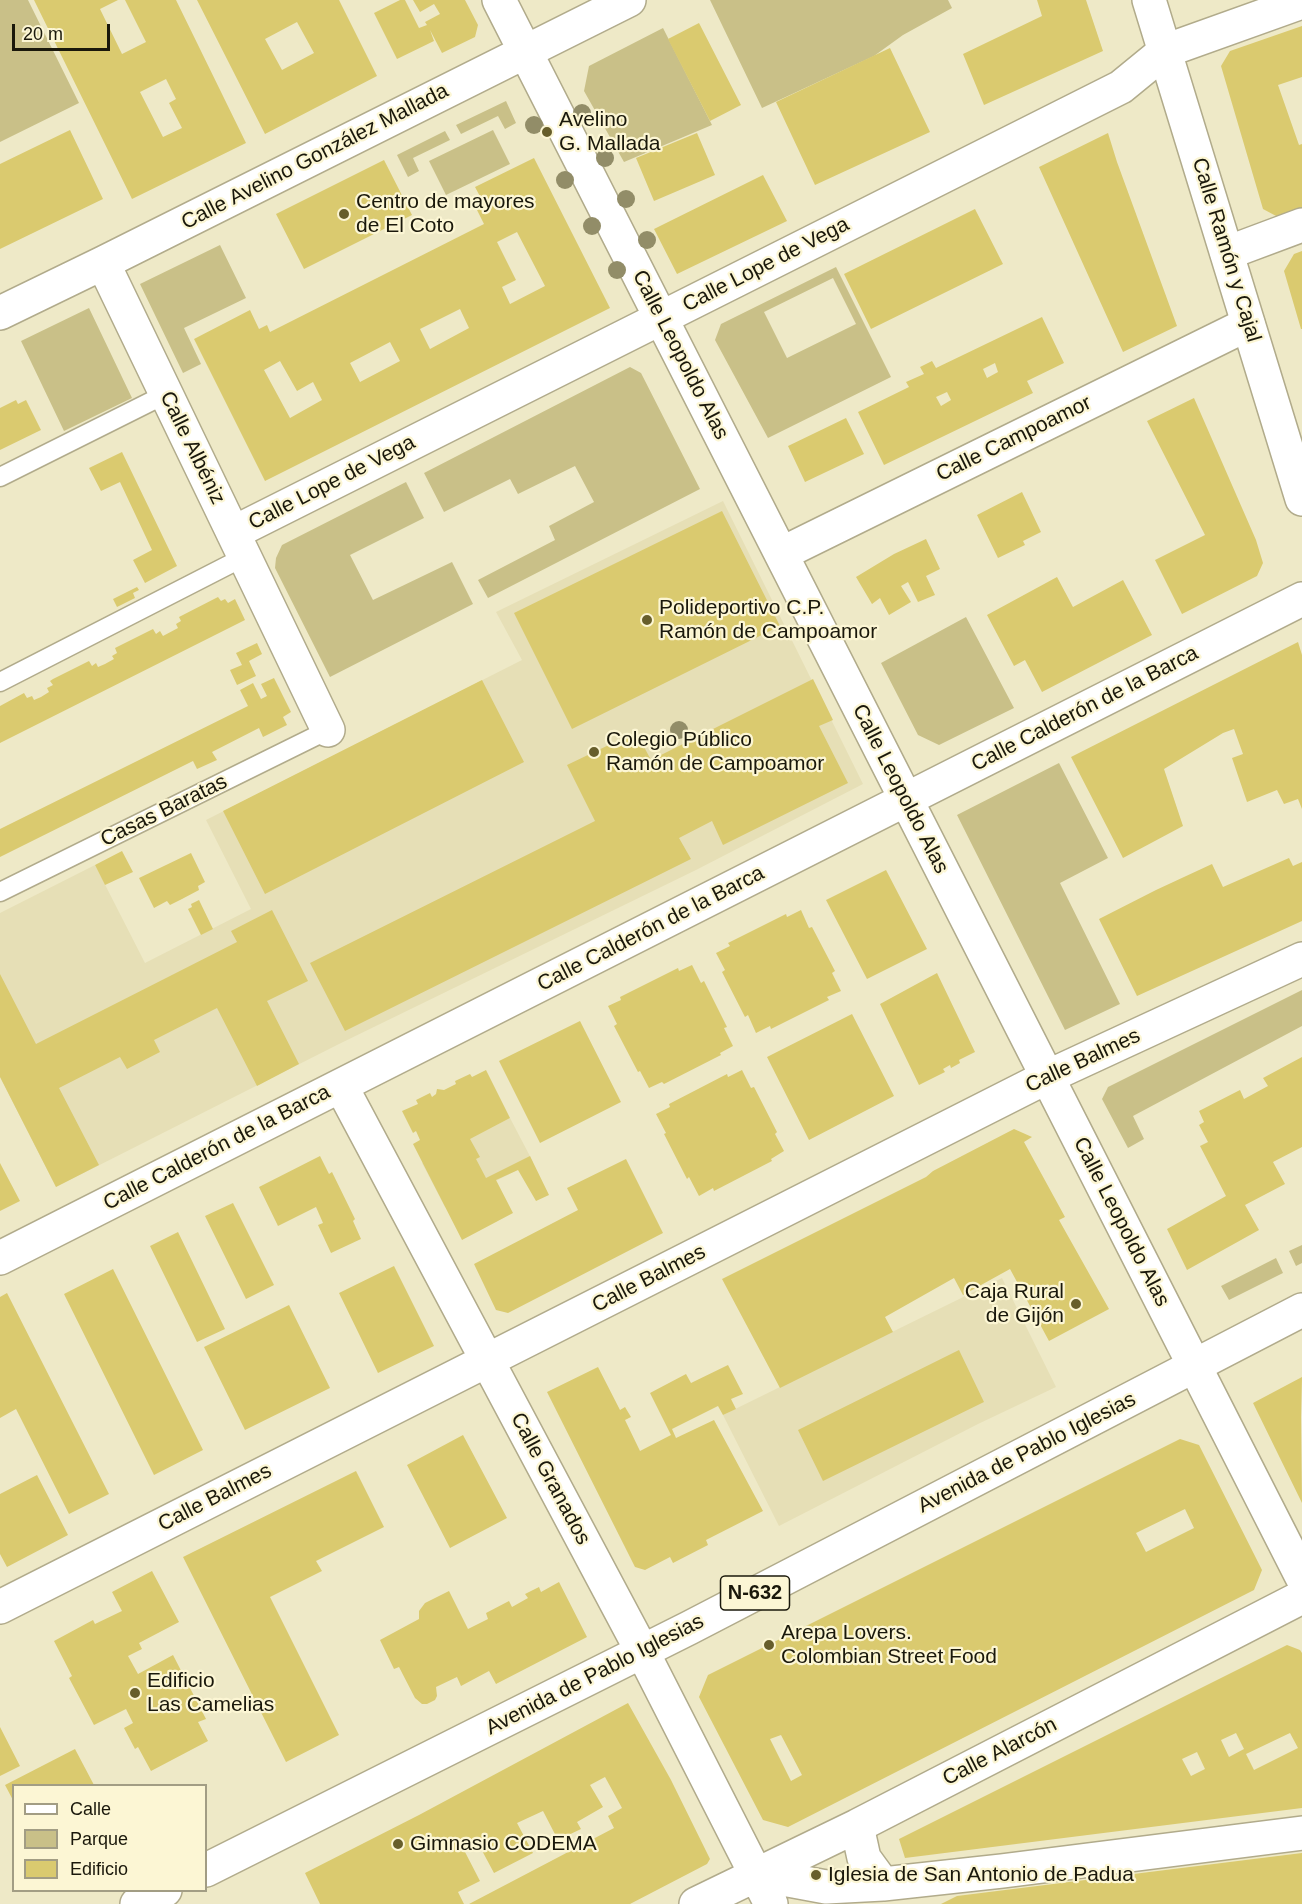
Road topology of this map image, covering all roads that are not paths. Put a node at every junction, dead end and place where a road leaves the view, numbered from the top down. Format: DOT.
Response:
graph roads {
  1 [pos="499,0"];
  2 [pos="629,0"];
  3 [pos="1149,0"];
  4 [pos="1302,2"];
  5 [pos="1165,51"];
  6 [pos="525,52"];
  7 [pos="1302,225"];
  8 [pos="1227,253"];
  9 [pos="103,263"];
  10 [pos="0,313"];
  11 [pos="661,318"];
  12 [pos="1248,324"];
  13 [pos="166,394"];
  14 [pos="1296,458"];
  15 [pos="0,477"];
  16 [pos="1302,499"];
  17 [pos="238,545"];
  18 [pos="781,555"];
  19 [pos="1302,599"];
  20 [pos="0,682"];
  21 [pos="328,730"];
  22 [pos="906,800"];
  23 [pos="0,892"];
  24 [pos="1302,959"];
  25 [pos="1047,1077"];
  26 [pos="340,1086"];
  27 [pos="0,1258"];
  28 [pos="1302,1310"];
  29 [pos="487,1361"];
  30 [pos="1194,1366"];
  31 [pos="1302,1577"];
  32 [pos="1302,1597"];
  33 [pos="0,1607"];
  34 [pos="642,1652"];
  35 [pos="857,1826"];
  36 [pos="1302,1833"];
  37 [pos="207,1870"];
  38 [pos="756,1874"];
  39 [pos="883,1884"];
  40 [pos="161,1892"];
  41 [pos="137,1904"];
  42 [pos="696,1904"];
  43 [pos="771,1904"];
  1 -- 6 [label="street, Calle Leopoldo Alas"];
  2 -- 6 [label="street, Calle Avelino González Mallada"];
  3 -- 5 [label="street, Calle Ramón y Cajal"];
  4 -- 5 [label="street, Calle Lope de Vega"];
  5 -- 8 [label="street, Calle Ramón y Cajal"];
  5 -- 11 [label="street, Calle Lope de Vega"];
  6 -- 9 [label="street, Calle Avelino González Mallada"];
  6 -- 11 [label="street, Calle Leopoldo Alas"];
  7 -- 8 [label="street"];
  8 -- 12 [label="street, Calle Ramón y Cajal"];
  9 -- 10 [label="street, Calle Avelino González Mallada"];
  9 -- 13 [label="street, Calle Albéniz"];
  11 -- 17 [label="street, Calle Lope de Vega"];
  11 -- 18 [label="street, Calle Leopoldo Alas"];
  12 -- 14 [label="street, Calle Ramón y Cajal"];
  12 -- 18 [label="street, Calle Campoamor"];
  13 -- 15 [label="lane"];
  13 -- 17 [label="street, Calle Albéniz"];
  14 -- 16 [label="street, Calle Ramón y Cajal"];
  17 -- 20 [label="lane"];
  17 -- 21 [label="street, Calle Albéniz"];
  18 -- 22 [label="street, Calle Leopoldo Alas"];
  19 -- 22 [label="street, Calle Calderón de la Barca"];
  21 -- 23 [label="lane, Casas Baratas"];
  22 -- 25 [label="street, Calle Leopoldo Alas"];
  22 -- 26 [label="street, Calle Calderón de la Barca"];
  24 -- 25 [label="street, Calle Balmes"];
  25 -- 29 [label="street, Calle Balmes"];
  25 -- 30 [label="street, Calle Leopoldo Alas"];
  26 -- 27 [label="street, Calle Calderón de la Barca"];
  26 -- 29 [label="street, Calle Granados"];
  28 -- 30 [label="street, Avenida de Pablo Iglesias / N-632"];
  29 -- 33 [label="street, Calle Balmes"];
  29 -- 34 [label="street, Calle Granados"];
  30 -- 31 [label="street, Calle Leopoldo Alas"];
  30 -- 34 [label="street, Avenida de Pablo Iglesias / N-632"];
  32 -- 35 [label="street, Calle Alarcón"];
  34 -- 37 [label="street, Avenida de Pablo Iglesias / N-632"];
  34 -- 38 [label="street, Calle Granados"];
  35 -- 38 [label="street, Calle Alarcón"];
  35 -- 39 [label="street"];
  36 -- 39 [label="street"];
  38 -- 39 [label="street"];
  38 -- 42 [label="street, Calle Alarcón"];
  38 -- 43 [label="street, Calle Granados"];
  40 -- 41 [label="street"];
}
